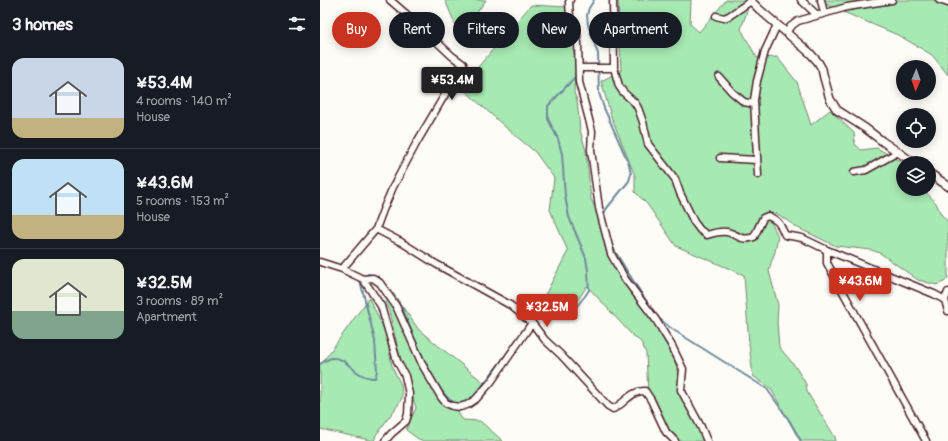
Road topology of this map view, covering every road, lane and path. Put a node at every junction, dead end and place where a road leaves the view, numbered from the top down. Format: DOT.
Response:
graph roads {
  1 [pos="390,0"];
  2 [pos="570,0"];
  3 [pos="613,0"];
  4 [pos="750,0"];
  5 [pos="801,0"];
  6 [pos="821,0"];
  7 [pos="892,0"];
  8 [pos="939,0"];
  9 [pos="948,3"];
  10 [pos="821,14"];
  11 [pos="716,16"];
  12 [pos="777,24"];
  13 [pos="787,32"];
  14 [pos="578,68"];
  15 [pos="614,68"];
  16 [pos="720,77"];
  17 [pos="754,104"];
  18 [pos="898,152"];
  19 [pos="904,156"];
  20 [pos="720,158"];
  21 [pos="757,160"];
  22 [pos="854,172"];
  23 [pos="758,175"];
  24 [pos="936,178"];
  25 [pos="948,186"];
  26 [pos="376,229"];
  27 [pos="827,250"];
  28 [pos="320,262"];
  29 [pos="342,269"];
  30 [pos="363,279"];
  31 [pos="948,292"];
  32 [pos="945,300"];
  33 [pos="948,311"];
  34 [pos="532,323"];
  35 [pos="385,441"];
  36 [pos="675,441"];
  37 [pos="707,441"];
  38 [pos="926,441"];
  1 -- 26 [label="street"];
  2 -- 14 [label="street"];
  3 -- 15 [label="street"];
  4 -- 11 [label="street"];
  4 -- 12 [label="main road"];
  5 -- 10 [label="street"];
  6 -- 10 [label="street"];
  7 -- 10 [label="street"];
  8 -- 9 [label="street"];
  10 -- 13 [label="street"];
  12 -- 13 [label="main road"];
  12 -- 17 [label="street"];
  13 -- 18 [label="main road"];
  14 -- 15 [label="street"];
  14 -- 37 [label="street"];
  15 -- 27 [label="street"];
  16 -- 17 [label="street"];
  17 -- 21 [label="street"];
  18 -- 19 [label="main road"];
  18 -- 22 [label="street"];
  20 -- 21 [label="street"];
  21 -- 23 [label="street"];
  24 -- 25 [label="main road"];
  26 -- 29 [label="street"];
  26 -- 34 [label="street"];
  27 -- 32 [label="street"];
  27 -- 38 [label="street"];
  28 -- 29 [label="street"];
  29 -- 30 [label="street"];
  30 -- 34 [label="street"];
  30 -- 35 [label="street"];
  31 -- 32 [label="street"];
  32 -- 33 [label="street"];
  34 -- 36 [label="street"];
}
